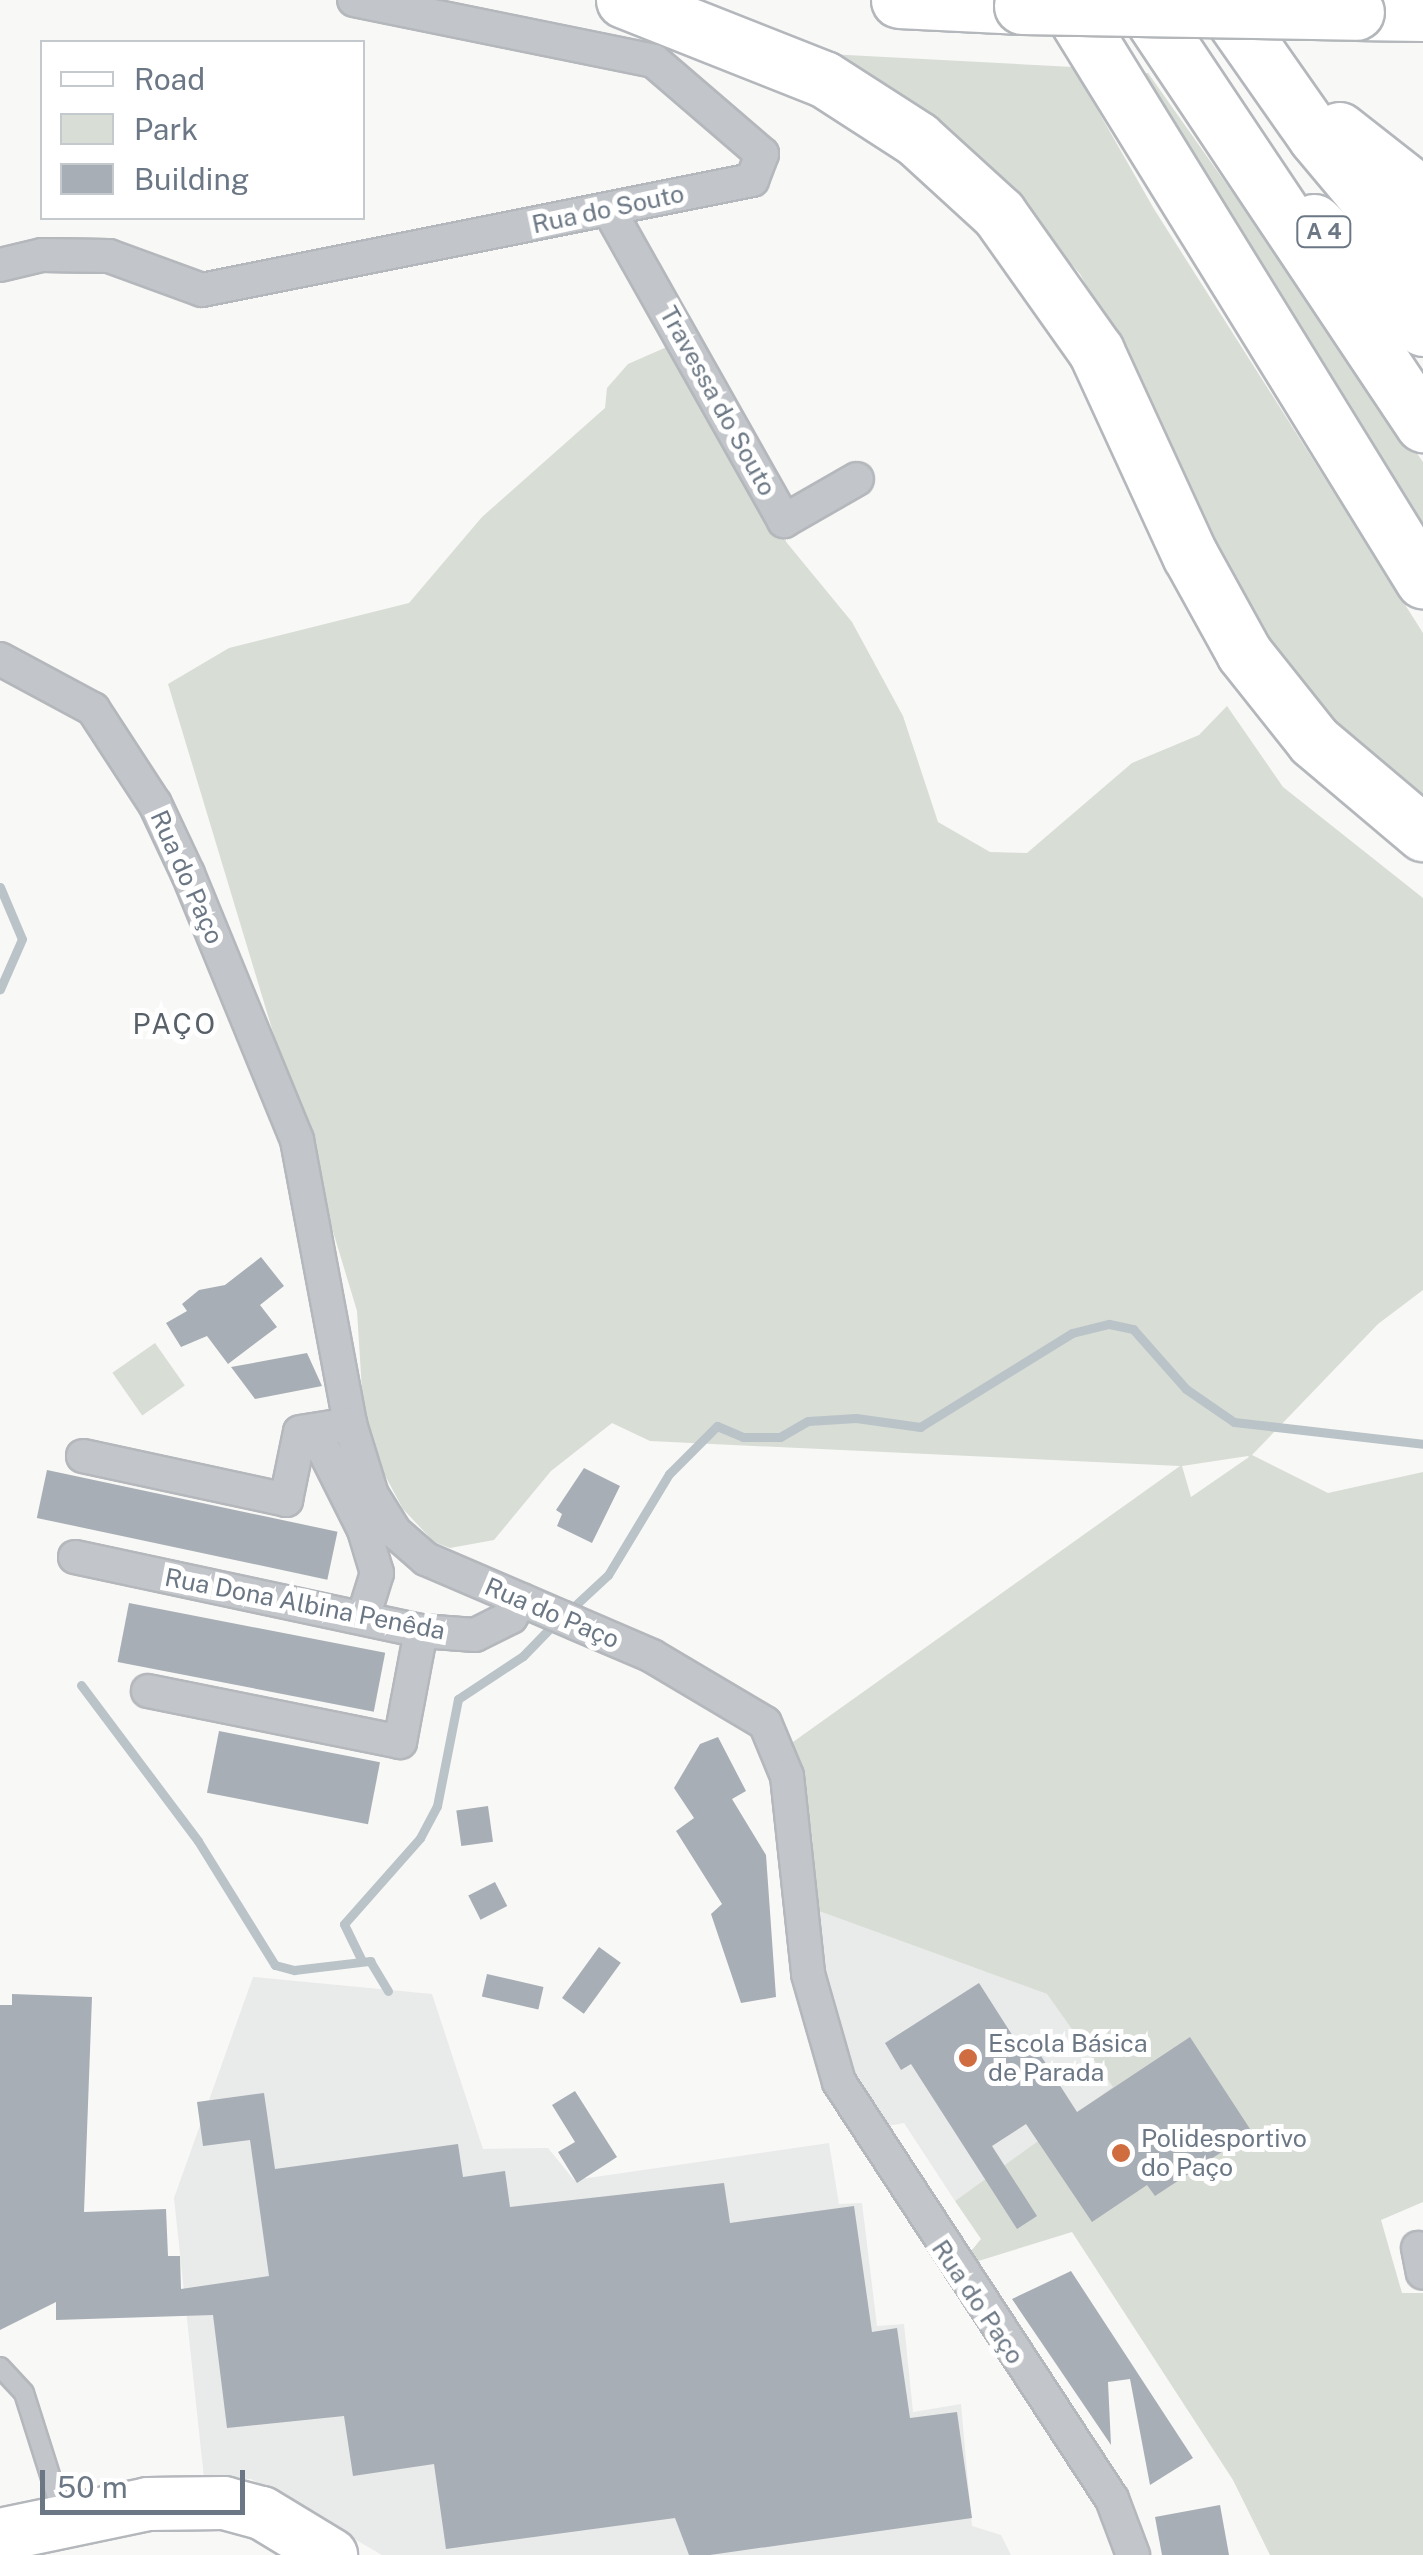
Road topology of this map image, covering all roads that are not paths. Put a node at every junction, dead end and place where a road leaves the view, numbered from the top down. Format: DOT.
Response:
graph roads {
  1 [pos="354,0"];
  2 [pos="624,0"];
  3 [pos="899,0"];
  4 [pos="1140,0"];
  5 [pos="1220,0"];
  6 [pos="1044,3"];
  7 [pos="1423,13"];
  8 [pos="1262,62"];
  9 [pos="1231,131"];
  10 [pos="1423,196"];
  11 [pos="609,210"];
  12 [pos="0,265"];
  13 [pos="1423,265"];
  14 [pos="1423,328"];
  15 [pos="1423,424"];
  16 [pos="856,479"];
  17 [pos="1423,580"];
  18 [pos="0,659"];
  19 [pos="1423,833"];
  20 [pos="350,1424"];
  21 [pos="314,1430"];
  22 [pos="84,1456"];
  23 [pos="76,1557"];
  24 [pos="534,1605"];
  25 [pos="363,1618"];
  26 [pos="421,1630"];
  27 [pos="148,1691"];
  28 [pos="0,2367"];
  29 [pos="64,2521"];
  30 [pos="0,2534"];
  31 [pos="331,2555"];
  32 [pos="1133,2555"];
  1 -- 11 [label="street, Rua do Souto"];
  2 -- 19 [label="highway"];
  3 -- 6 [label="highway"];
  4 -- 9 [label="highway, A 4"];
  5 -- 8 [label="highway, A 4"];
  6 -- 7 [label="highway, bridge"];
  6 -- 17 [label="highway"];
  8 -- 10 [label="highway"];
  8 -- 13 [label="highway, A 4"];
  9 -- 14 [label="highway, A 4"];
  9 -- 15 [label="highway"];
  11 -- 12 [label="street, Rua do Souto"];
  11 -- 16 [label="street, Travessa do Souto"];
  18 -- 20 [label="street, Rua do Paço"];
  20 -- 21 [label="street"];
  20 -- 24 [label="street, Rua do Paço"];
  21 -- 22 [label="street"];
  21 -- 25 [label="street"];
  23 -- 25 [label="street, Rua Dona Albina Penêda"];
  24 -- 26 [label="street, Rua Dona Albina Penêda"];
  24 -- 32 [label="street, Rua do Paço"];
  25 -- 26 [label="street, Rua Dona Albina Penêda"];
  26 -- 27 [label="street"];
  28 -- 29 [label="lane"];
  29 -- 30 [label="main road"];
  29 -- 31 [label="main road"];
}
